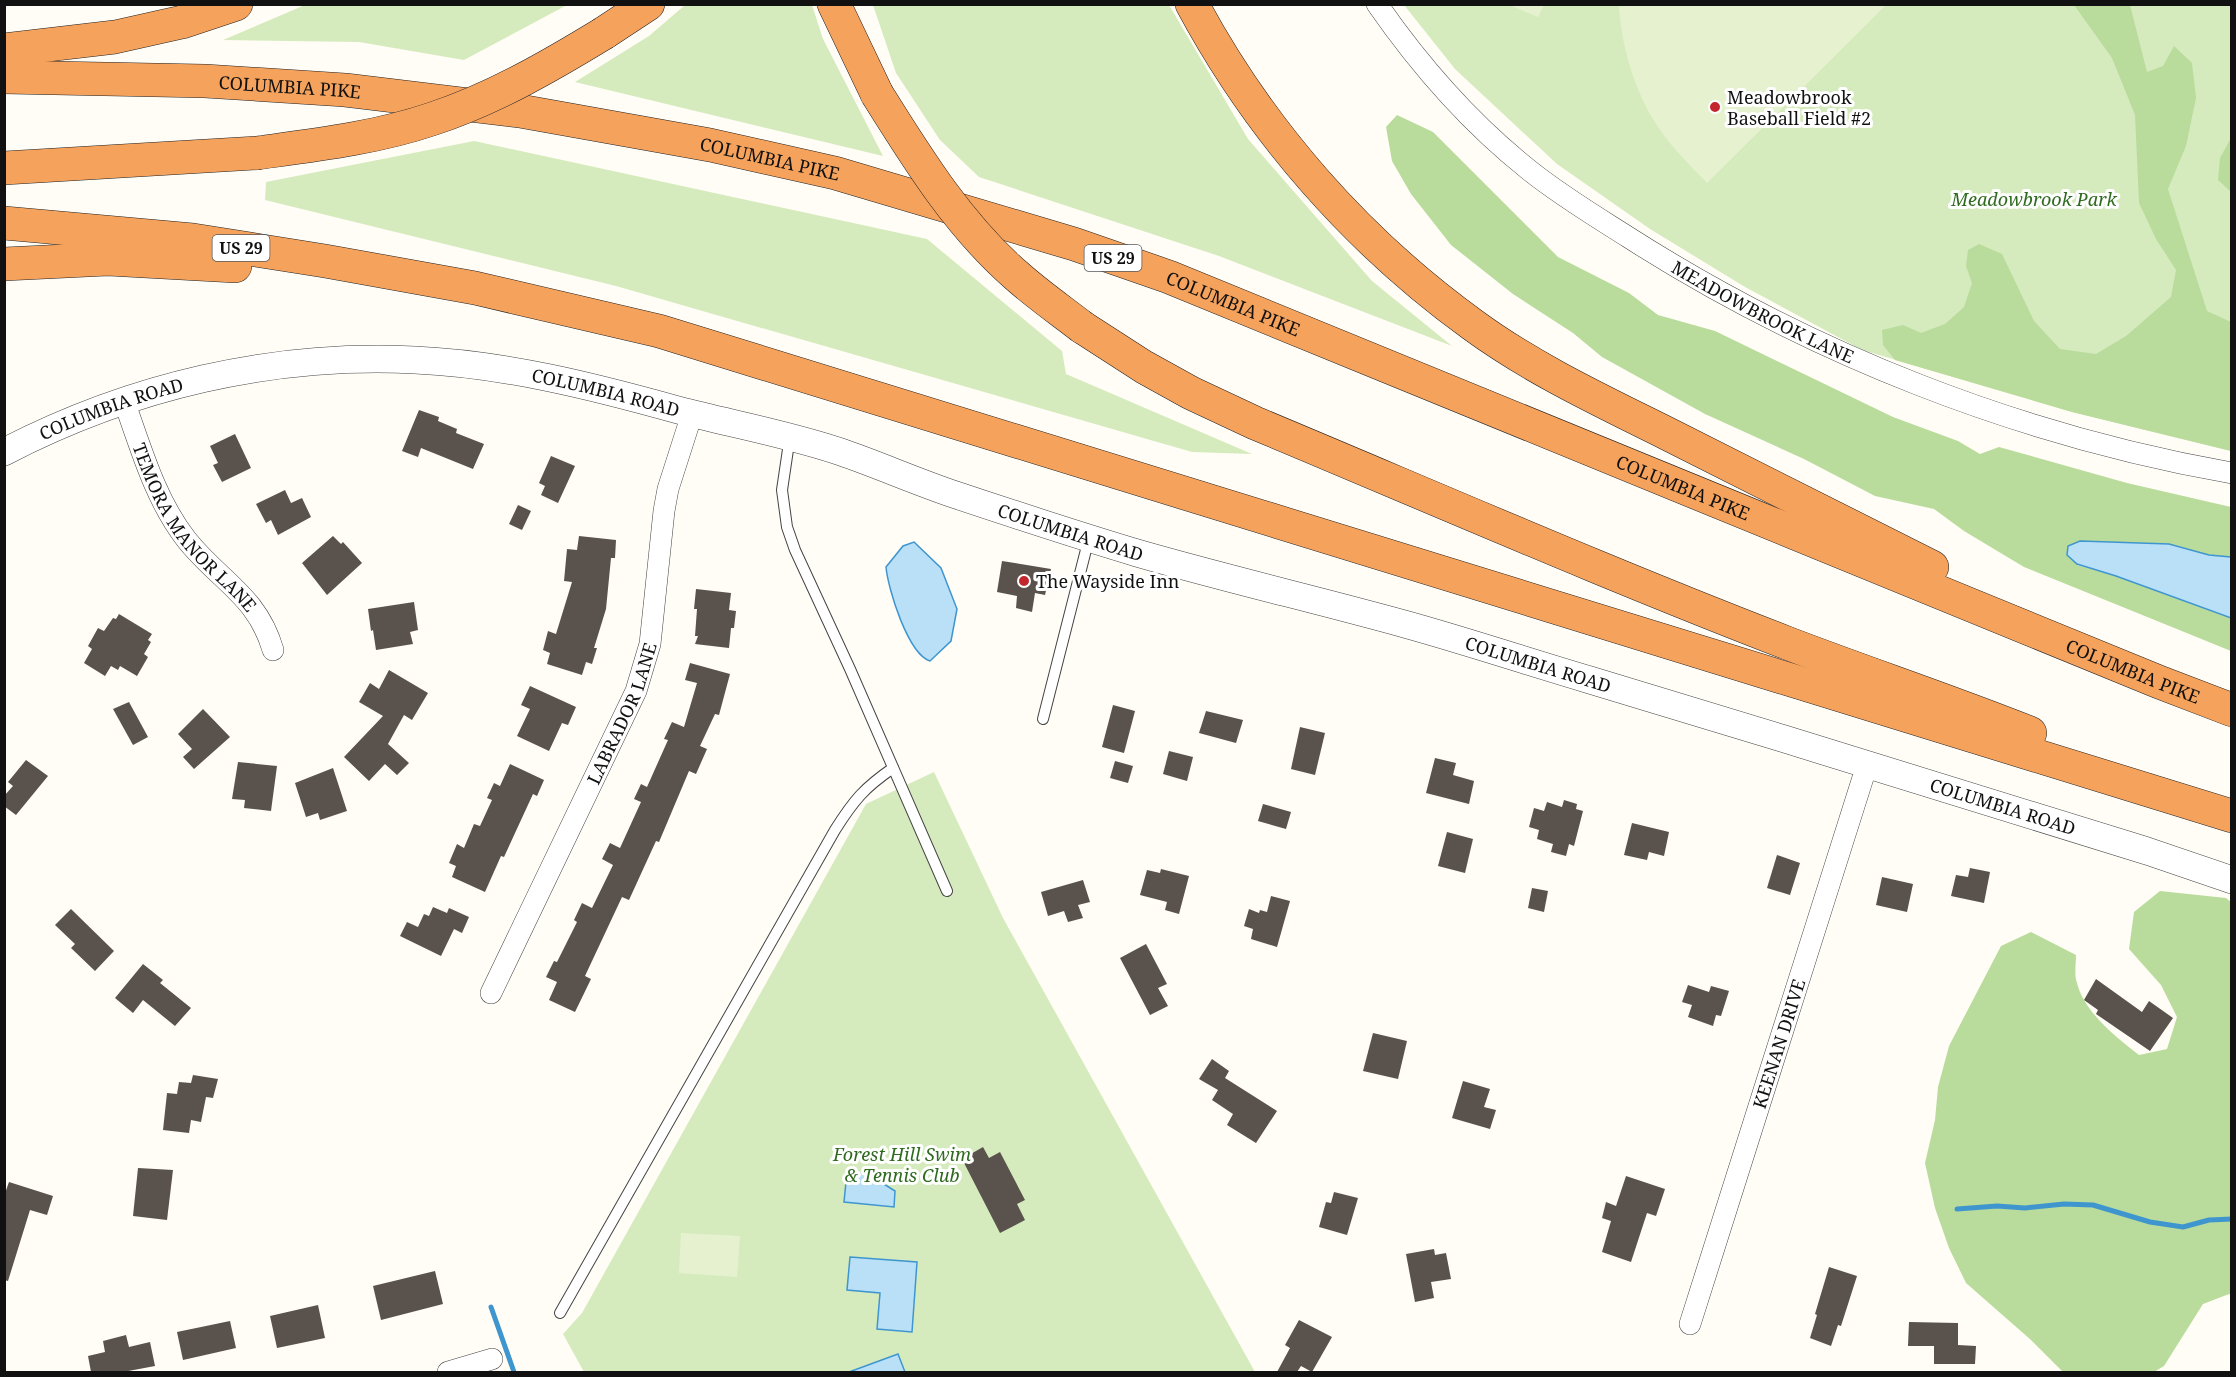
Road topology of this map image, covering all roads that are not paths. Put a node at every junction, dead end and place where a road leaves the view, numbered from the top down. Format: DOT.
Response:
graph roads {
  1 [pos="236,4"];
  2 [pos="648,4"];
  3 [pos="834,4"];
  4 [pos="1192,4"];
  5 [pos="1377,4"];
  6 [pos="4,50"];
  7 [pos="4,77"];
  8 [pos="4,168"];
  9 [pos="4,223"];
  10 [pos="4,264"];
  11 [pos="476,288"];
  12 [pos="124,401"];
  13 [pos="692,414"];
  14 [pos="790,436"];
  15 [pos="4,452"];
  16 [pos="2232,473"];
  17 [pos="1089,538"];
  18 [pos="273,650"];
  19 [pos="2158,682"];
  20 [pos="2232,710"];
  21 [pos="1043,719"];
  22 [pos="1867,765"];
  23 [pos="893,768"];
  24 [pos="2232,814"];
  25 [pos="2232,880"];
  26 [pos="947,891"];
  27 [pos="491,993"];
  28 [pos="560,1313"];
  29 [pos="1690,1324"];
  30 [pos="492,1359"];
  31 [pos="448,1372"];
  1 -- 6 [label="highway"];
  2 -- 8 [label="highway, bridge"];
  3 -- 24 [label="highway, bridge"];
  4 -- 19 [label="highway"];
  5 -- 16 [label="street, MEADOWBROOK LANE"];
  7 -- 19 [label="highway, COLUMBIA PIKE / US 29"];
  9 -- 11 [label="highway, US 29"];
  10 -- 11 [label="highway"];
  11 -- 24 [label="highway, US 29"];
  12 -- 13 [label="street, COLUMBIA ROAD"];
  12 -- 15 [label="street, COLUMBIA ROAD"];
  12 -- 18 [label="street, TEMORA MANOR LANE"];
  13 -- 14 [label="street, COLUMBIA ROAD"];
  13 -- 27 [label="street, LABRADOR LANE"];
  14 -- 17 [label="street, COLUMBIA ROAD"];
  14 -- 23 [label="lane"];
  17 -- 21 [label="lane"];
  17 -- 22 [label="street, COLUMBIA ROAD"];
  19 -- 20 [label="highway, COLUMBIA PIKE / US 29"];
  22 -- 25 [label="street, COLUMBIA ROAD"];
  22 -- 29 [label="street, KEENAN DRIVE"];
  23 -- 26 [label="lane"];
  23 -- 28 [label="lane"];
  30 -- 31 [label="street"];
}
